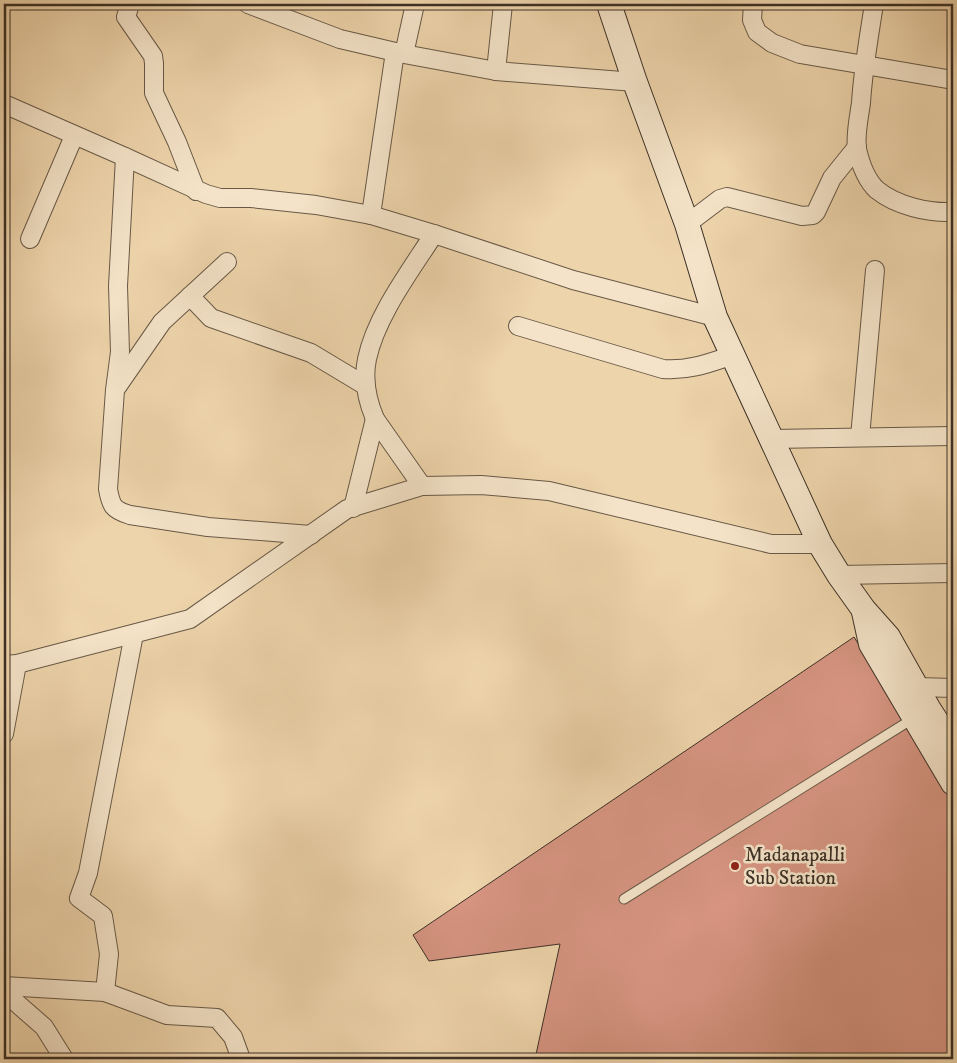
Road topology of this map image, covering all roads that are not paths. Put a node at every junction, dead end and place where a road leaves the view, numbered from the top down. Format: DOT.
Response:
graph roads {
  1 [pos="130,4"];
  2 [pos="248,4"];
  3 [pos="415,4"];
  4 [pos="503,4"];
  5 [pos="609,4"];
  6 [pos="753,4"];
  7 [pos="874,4"];
  8 [pos="283,10"];
  9 [pos="399,53"];
  10 [pos="864,65"];
  11 [pos="496,71"];
  12 [pos="953,80"];
  13 [pos="636,82"];
  14 [pos="6,109"];
  15 [pos="74,136"];
  16 [pos="857,147"];
  17 [pos="125,157"];
  18 [pos="196,191"];
  19 [pos="953,212"];
  20 [pos="370,215"];
  21 [pos="687,224"];
  22 [pos="434,234"];
  23 [pos="30,239"];
  24 [pos="226,262"];
  25 [pos="874,270"];
  26 [pos="190,296"];
  27 [pos="715,316"];
  28 [pos="518,326"];
  29 [pos="733,355"];
  30 [pos="366,386"];
  31 [pos="115,390"];
  32 [pos="375,419"];
  33 [pos="953,436"];
  34 [pos="860,437"];
  35 [pos="772,439"];
  36 [pos="422,486"];
  37 [pos="353,508"];
  38 [pos="311,535"];
  39 [pos="820,544"];
  40 [pos="953,573"];
  41 [pos="839,575"];
  42 [pos="134,634"];
  43 [pos="10,664"];
  44 [pos="953,688"];
  45 [pos="920,704"];
  46 [pos="4,734"];
  47 [pos="953,747"];
  48 [pos="953,783"];
  49 [pos="624,899"];
  50 [pos="4,986"];
  51 [pos="4,992"];
  52 [pos="105,992"];
  53 [pos="64,1059"];
  54 [pos="241,1059"];
  1 -- 18 [label="street"];
  2 -- 8 [label="street"];
  3 -- 9 [label="street"];
  4 -- 11 [label="street"];
  5 -- 13 [label="street"];
  6 -- 10 [label="street"];
  7 -- 10 [label="street"];
  8 -- 9 [label="street"];
  9 -- 11 [label="street"];
  9 -- 20 [label="street"];
  10 -- 12 [label="street"];
  10 -- 16 [label="street"];
  11 -- 13 [label="street"];
  13 -- 21 [label="street"];
  14 -- 15 [label="street"];
  15 -- 17 [label="street"];
  15 -- 23 [label="street"];
  16 -- 19 [label="street"];
  16 -- 21 [label="street"];
  17 -- 18 [label="street"];
  17 -- 31 [label="street"];
  18 -- 20 [label="street"];
  20 -- 22 [label="street"];
  21 -- 27 [label="street"];
  22 -- 27 [label="street"];
  22 -- 30 [label="street"];
  24 -- 26 [label="street"];
  25 -- 34 [label="street"];
  26 -- 30 [label="street"];
  26 -- 31 [label="street"];
  27 -- 29 [label="street"];
  28 -- 29 [label="street"];
  29 -- 35 [label="street"];
  30 -- 32 [label="street"];
  31 -- 38 [label="street"];
  32 -- 36 [label="street"];
  32 -- 37 [label="street"];
  33 -- 34 [label="street"];
  34 -- 35 [label="street"];
  35 -- 39 [label="street"];
  36 -- 37 [label="street"];
  36 -- 39 [label="street"];
  37 -- 38 [label="street"];
  38 -- 42 [label="street"];
  39 -- 41 [label="street"];
  40 -- 41 [label="street"];
  41 -- 45 [label="street"];
  42 -- 43 [label="street"];
  42 -- 52 [label="street"];
  43 -- 46 [label="street"];
  44 -- 45 [label="street"];
  45 -- 47 [label="street"];
  45 -- 48 [label="street"];
  45 -- 49 [label="lane"];
  50 -- 52 [label="street"];
  51 -- 53 [label="street"];
  52 -- 54 [label="street"];
}
